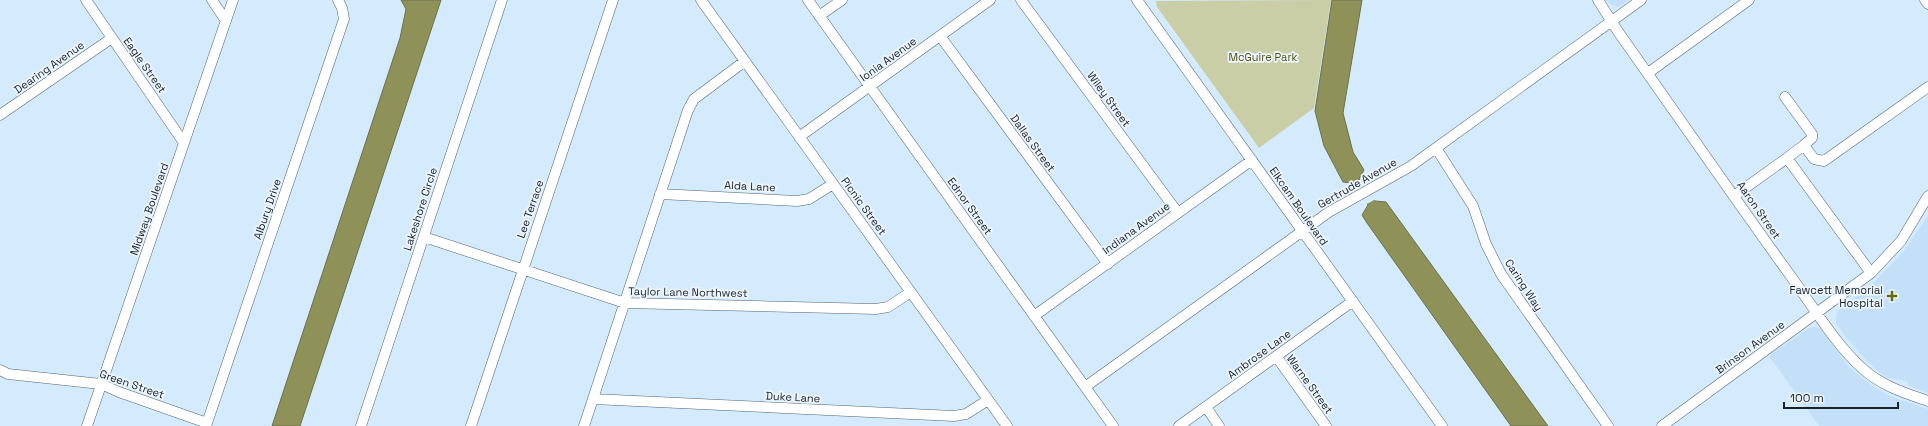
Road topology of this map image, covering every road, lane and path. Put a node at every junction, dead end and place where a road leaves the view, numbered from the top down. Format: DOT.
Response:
graph roads {
  1 [pos="86,0"];
  2 [pos="212,0"];
  3 [pos="233,0"];
  4 [pos="338,0"];
  5 [pos="502,0"];
  6 [pos="613,0"];
  7 [pos="701,0"];
  8 [pos="808,0"];
  9 [pos="842,0"];
  10 [pos="990,0"];
  11 [pos="1021,0"];
  12 [pos="1138,0"];
  13 [pos="1598,0"];
  14 [pos="1641,0"];
  15 [pos="1749,0"];
  16 [pos="1925,0"];
  17 [pos="1928,4"];
  18 [pos="820,16"];
  19 [pos="226,20"];
  20 [pos="1611,21"];
  21 [pos="940,36"];
  22 [pos="112,38"];
  23 [pos="745,61"];
  24 [pos="1648,73"];
  25 [pos="870,86"];
  26 [pos="1928,87"];
  27 [pos="1785,97"];
  28 [pos="0,115"];
  29 [pos="800,137"];
  30 [pos="184,143"];
  31 [pos="1804,145"];
  32 [pos="1436,148"];
  33 [pos="1787,158"];
  34 [pos="1252,160"];
  35 [pos="833,184"];
  36 [pos="660,194"];
  37 [pos="1734,196"];
  38 [pos="1928,196"];
  39 [pos="1178,213"];
  40 [pos="1302,231"];
  41 [pos="424,237"];
  42 [pos="1108,264"];
  43 [pos="522,269"];
  44 [pos="1871,273"];
  45 [pos="910,292"];
  46 [pos="1352,301"];
  47 [pos="624,303"];
  48 [pos="1818,312"];
  49 [pos="1034,316"];
  50 [pos="1276,356"];
  51 [pos="0,370"];
  52 [pos="101,384"];
  53 [pos="1085,387"];
  54 [pos="593,399"];
  55 [pos="988,400"];
  56 [pos="1928,401"];
  57 [pos="1206,407"];
  58 [pos="206,425"];
  59 [pos="87,426"];
  60 [pos="361,426"];
  61 [pos="471,426"];
  62 [pos="584,426"];
  63 [pos="1006,426"];
  64 [pos="1113,426"];
  65 [pos="1179,426"];
  66 [pos="1219,426"];
  67 [pos="1326,426"];
  68 [pos="1442,426"];
  69 [pos="1608,426"];
  70 [pos="1662,426"];
  1 -- 22 [label="street, Eagle Street"];
  2 -- 19 [label="street"];
  3 -- 19 [label="street, Midway Boulevard"];
  4 -- 58 [label="street, Albury Drive"];
  5 -- 41 [label="street, Lakeshore Circle"];
  6 -- 43 [label="street, Lee Terrace"];
  7 -- 23 [label="street, Picnic Street"];
  8 -- 18 [label="street, Ednor Street"];
  9 -- 18 [label="street"];
  10 -- 21 [label="street, Ionia Avenue"];
  11 -- 39 [label="street, Wiley Street"];
  12 -- 34 [label="street, Elkcam Boulevard"];
  13 -- 20 [label="street, Aaron Street"];
  14 -- 20 [label="street, Gertrude Avenue"];
  15 -- 24 [label="street"];
  16 -- 17 [label="street"];
  18 -- 25 [label="street, Ednor Street"];
  19 -- 30 [label="street, Midway Boulevard"];
  20 -- 24 [label="street, Aaron Street"];
  20 -- 32 [label="street, Gertrude Avenue"];
  21 -- 25 [label="street, Ionia Avenue"];
  21 -- 42 [label="street, Dallas Street"];
  22 -- 28 [label="street, Dearing Avenue"];
  22 -- 30 [label="street, Eagle Street"];
  23 -- 29 [label="street, Picnic Street"];
  23 -- 36 [label="street"];
  24 -- 37 [label="street, Aaron Street"];
  25 -- 29 [label="street, Ionia Avenue"];
  25 -- 49 [label="street, Ednor Street"];
  26 -- 31 [label="street"];
  27 -- 31 [label="street"];
  29 -- 35 [label="street, Picnic Street"];
  30 -- 52 [label="street, Midway Boulevard"];
  31 -- 33 [label="street"];
  32 -- 40 [label="street, Gertrude Avenue"];
  32 -- 69 [label="street, Caring Way"];
  33 -- 37 [label="street"];
  33 -- 44 [label="street"];
  34 -- 39 [label="street, Indiana Avenue"];
  34 -- 40 [label="street, Elkcam Boulevard"];
  35 -- 36 [label="street, Alda Lane"];
  35 -- 45 [label="street, Picnic Street"];
  36 -- 47 [label="street"];
  37 -- 48 [label="street, Aaron Street"];
  38 -- 44 [label="street, Brinson Avenue"];
  39 -- 42 [label="street, Indiana Avenue"];
  40 -- 46 [label="street, Elkcam Boulevard"];
  40 -- 53 [label="street, Gertrude Avenue"];
  41 -- 43 [label="street, Taylor Lane Northwest"];
  41 -- 60 [label="street, Lakeshore Circle"];
  42 -- 49 [label="street, Indiana Avenue"];
  43 -- 47 [label="street, Taylor Lane Northwest"];
  43 -- 61 [label="street, Lee Terrace"];
  44 -- 48 [label="street, Brinson Avenue"];
  45 -- 47 [label="street, Taylor Lane Northwest"];
  45 -- 55 [label="street, Picnic Street"];
  46 -- 50 [label="street, Ambrose Lane"];
  46 -- 68 [label="street, Elkcam Boulevard"];
  47 -- 54 [label="street"];
  48 -- 56 [label="street, Aaron Street"];
  48 -- 70 [label="street, Brinson Avenue"];
  49 -- 53 [label="street, Ednor Street"];
  50 -- 57 [label="street, Ambrose Lane"];
  50 -- 67 [label="street, Warne Street"];
  51 -- 52 [label="street, Green Street"];
  52 -- 58 [label="street, Green Street"];
  52 -- 59 [label="street, Midway Boulevard"];
  53 -- 64 [label="street, Ednor Street"];
  54 -- 55 [label="street, Duke Lane"];
  54 -- 62 [label="street"];
  55 -- 63 [label="street, Picnic Street"];
  57 -- 65 [label="street, Ambrose Lane"];
  57 -- 66 [label="street"];
}
